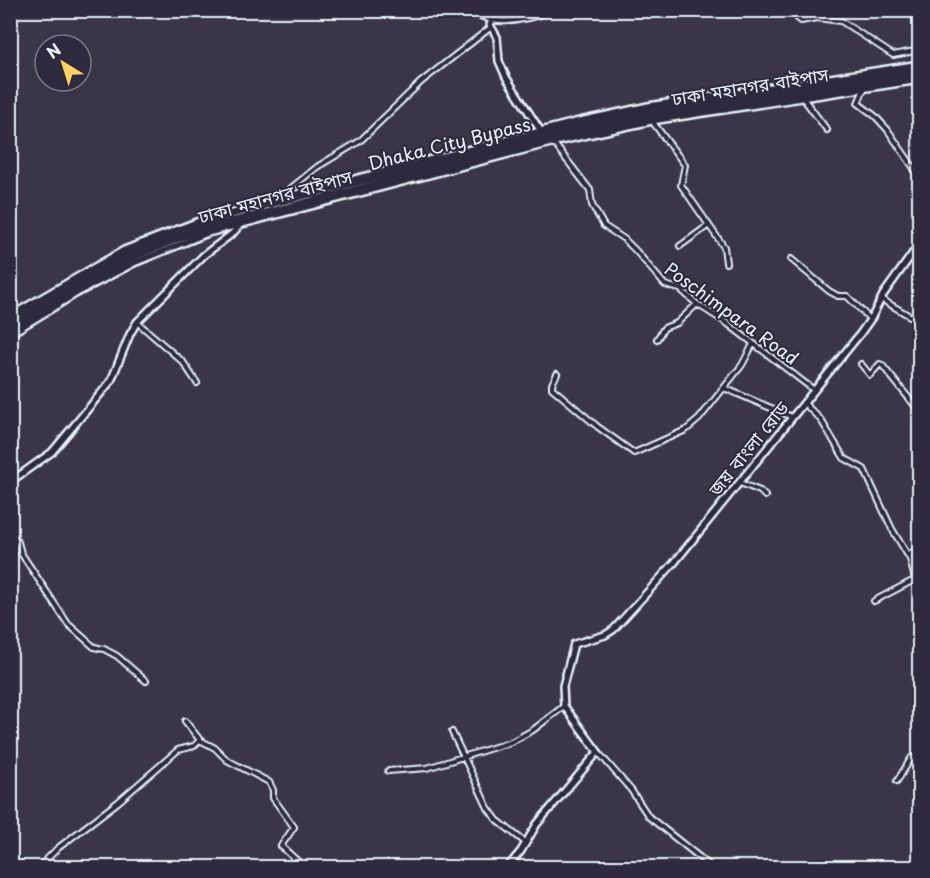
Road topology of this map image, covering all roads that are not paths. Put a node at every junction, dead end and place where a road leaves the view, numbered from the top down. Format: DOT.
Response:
graph roads {
  1 [pos="468,10"];
  2 [pos="552,10"];
  3 [pos="788,10"];
  4 [pos="492,20"];
  5 [pos="490,28"];
  6 [pos="920,50"];
  7 [pos="920,66"];
  8 [pos="920,75"];
  9 [pos="920,80"];
  10 [pos="865,88"];
  11 [pos="803,98"];
  12 [pos="652,121"];
  13 [pos="540,130"];
  14 [pos="827,130"];
  15 [pos="551,143"];
  16 [pos="920,177"];
  17 [pos="279,198"];
  18 [pos="240,225"];
  19 [pos="709,225"];
  20 [pos="920,243"];
  21 [pos="680,246"];
  22 [pos="791,259"];
  23 [pos="726,263"];
  24 [pos="881,299"];
  25 [pos="698,304"];
  26 [pos="10,316"];
  27 [pos="870,320"];
  28 [pos="10,322"];
  29 [pos="137,322"];
  30 [pos="920,322"];
  31 [pos="10,328"];
  32 [pos="10,334"];
  33 [pos="657,339"];
  34 [pos="753,344"];
  35 [pos="861,364"];
  36 [pos="557,374"];
  37 [pos="197,383"];
  38 [pos="724,388"];
  39 [pos="814,390"];
  40 [pos="804,403"];
  41 [pos="920,412"];
  42 [pos="792,417"];
  43 [pos="920,479"];
  44 [pos="10,482"];
  45 [pos="740,483"];
  46 [pos="920,490"];
  47 [pos="765,496"];
  48 [pos="10,534"];
  49 [pos="920,545"];
  50 [pos="909,556"];
  51 [pos="916,579"];
  52 [pos="920,586"];
  53 [pos="874,600"];
  54 [pos="146,681"];
  55 [pos="564,706"];
  56 [pos="185,721"];
  57 [pos="452,732"];
  58 [pos="200,740"];
  59 [pos="598,752"];
  60 [pos="920,754"];
  61 [pos="464,755"];
  62 [pos="388,771"];
  63 [pos="897,781"];
  64 [pos="526,843"];
  65 [pos="38,867"];
  66 [pos="305,867"];
  67 [pos="507,867"];
  68 [pos="713,867"];
  1 -- 4 [label="main road"];
  2 -- 4 [label="street"];
  3 -- 6 [label="street"];
  4 -- 5 [label="main road"];
  5 -- 13 [label="main road"];
  5 -- 17 [label="street"];
  7 -- 13 [label="main road"];
  7 -- 28 [label="highway, Dhaka City Bypass"];
  8 -- 31 [label="highway, ঢাকা মহানগর বাইপাস"];
  9 -- 10 [label="main road"];
  10 -- 11 [label="main road"];
  10 -- 16 [label="street"];
  11 -- 12 [label="main road"];
  11 -- 14 [label="street"];
  12 -- 15 [label="main road"];
  12 -- 19 [label="street"];
  13 -- 17 [label="main road"];
  15 -- 18 [label="main road"];
  15 -- 25 [label="street, Poschimpara Road"];
  17 -- 26 [label="main road"];
  18 -- 29 [label="main road"];
  18 -- 32 [label="main road"];
  19 -- 21 [label="street"];
  19 -- 23 [label="street"];
  20 -- 24 [label="main road, জয় বাংলা রোড"];
  22 -- 27 [label="street"];
  24 -- 27 [label="main road, জয় বাংলা রোড"];
  24 -- 30 [label="street"];
  25 -- 33 [label="street"];
  25 -- 34 [label="street, Poschimpara Road"];
  27 -- 39 [label="main road, জয় বাংলা রোড"];
  29 -- 37 [label="street"];
  29 -- 44 [label="main road"];
  34 -- 38 [label="street"];
  34 -- 39 [label="street, Poschimpara Road"];
  35 -- 41 [label="street"];
  36 -- 38 [label="street"];
  38 -- 42 [label="street"];
  39 -- 40 [label="main road, জয় বাংলা রোড"];
  40 -- 42 [label="main road, জয় বাংলা রোড"];
  40 -- 50 [label="street"];
  42 -- 45 [label="main road, জয় বাংলা রোড"];
  43 -- 46 [label="street"];
  45 -- 47 [label="street"];
  45 -- 55 [label="main road, জয় বাংলা রোড"];
  48 -- 54 [label="street"];
  49 -- 50 [label="street"];
  50 -- 51 [label="street"];
  51 -- 52 [label="street"];
  51 -- 53 [label="street"];
  55 -- 59 [label="main road"];
  55 -- 61 [label="street"];
  56 -- 58 [label="street"];
  57 -- 61 [label="street"];
  58 -- 65 [label="street"];
  58 -- 66 [label="street"];
  59 -- 64 [label="main road"];
  59 -- 68 [label="street"];
  60 -- 63 [label="street"];
  61 -- 62 [label="street"];
  61 -- 64 [label="street"];
  64 -- 67 [label="main road"];
}
